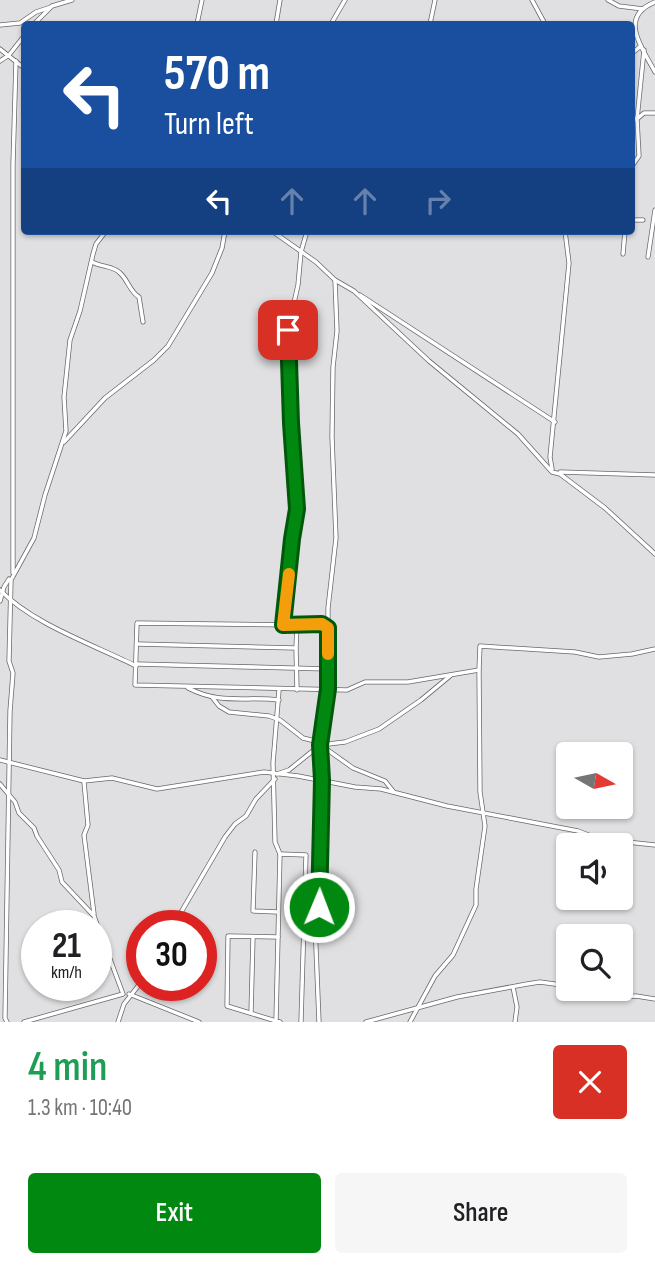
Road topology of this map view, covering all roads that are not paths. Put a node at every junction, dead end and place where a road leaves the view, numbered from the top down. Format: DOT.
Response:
graph roads {
  1 [pos="72,0"];
  2 [pos="202,0"];
  3 [pos="280,0"];
  4 [pos="345,0"];
  5 [pos="435,0"];
  6 [pos="532,0"];
  7 [pos="608,0"];
  8 [pos="655,2"];
  9 [pos="51,7"];
  10 [pos="643,9"];
  11 [pos="23,21"];
  12 [pos="37,21"];
  13 [pos="196,21"];
  14 [pos="276,21"];
  15 [pos="333,21"];
  16 [pos="431,21"];
  17 [pos="543,21"];
  18 [pos="21,22"];
  19 [pos="0,25"];
  20 [pos="635,26"];
  21 [pos="635,34"];
  22 [pos="21,40"];
  23 [pos="642,48"];
  24 [pos="0,49"];
  25 [pos="635,52"];
  26 [pos="9,55"];
  27 [pos="0,61"];
  28 [pos="16,61"];
  29 [pos="21,65"];
  30 [pos="655,72"];
  31 [pos="635,109"];
  32 [pos="655,113"];
  33 [pos="635,118"];
  34 [pos="635,126"];
  35 [pos="635,162"];
  36 [pos="655,210"];
  37 [pos="635,220"];
  38 [pos="643,220"];
  39 [pos="103,235"];
  40 [pos="224,235"];
  41 [pos="277,235"];
  42 [pos="306,235"];
  43 [pos="566,235"];
  44 [pos="625,235"];
  45 [pos="300,252"];
  46 [pos="623,254"];
  47 [pos="648,257"];
  48 [pos="92,262"];
  49 [pos="335,280"];
  50 [pos="355,292"];
  51 [pos="143,322"];
  52 [pos="555,422"];
  53 [pos="62,444"];
  54 [pos="552,472"];
  55 [pos="655,475"];
  56 [pos="655,554"];
  57 [pos="13,575"];
  58 [pos="1,591"];
  59 [pos="10,599"];
  60 [pos="0,601"];
  61 [pos="283,625"];
  62 [pos="298,625"];
  63 [pos="328,628"];
  64 [pos="136,644"];
  65 [pos="296,648"];
  66 [pos="655,649"];
  67 [pos="136,665"];
  68 [pos="296,668"];
  69 [pos="328,669"];
  70 [pos="479,670"];
  71 [pos="450,676"];
  72 [pos="186,687"];
  73 [pos="328,689"];
  74 [pos="279,690"];
  75 [pos="297,690"];
  76 [pos="212,697"];
  77 [pos="279,700"];
  78 [pos="277,719"];
  79 [pos="320,745"];
  80 [pos="0,760"];
  81 [pos="11,762"];
  82 [pos="275,777"];
  83 [pos="322,780"];
  84 [pos="84,781"];
  85 [pos="0,784"];
  86 [pos="394,792"];
  87 [pos="9,794"];
  88 [pos="483,813"];
  89 [pos="655,845"];
  90 [pos="255,852"];
  91 [pos="280,854"];
  92 [pos="88,910"];
  93 [pos="93,910"];
  94 [pos="182,910"];
  95 [pos="278,912"];
  96 [pos="253,937"];
  97 [pos="278,937"];
  98 [pos="0,941"];
  99 [pos="6,941"];
  100 [pos="112,964"];
  101 [pos="556,984"];
  102 [pos="513,987"];
  103 [pos="112,996"];
  104 [pos="633,996"];
  105 [pos="655,999"];
  106 [pos="126,1000"];
  107 [pos="96,1001"];
  108 [pos="147,1001"];
  109 [pos="416,1009"];
  110 [pos="251,1013"];
  111 [pos="4,1019"];
  112 [pos="278,1021"];
  113 [pos="24,1022"];
  114 [pos="118,1022"];
  115 [pos="199,1022"];
  116 [pos="301,1022"];
  117 [pos="319,1022"];
  118 [pos="366,1022"];
  119 [pos="410,1022"];
  120 [pos="515,1022"];
  1 -- 9 [label="street"];
  2 -- 13 [label="street"];
  3 -- 14 [label="street"];
  4 -- 15 [label="street"];
  5 -- 16 [label="street"];
  6 -- 17 [label="street"];
  7 -- 10 [label="street"];
  8 -- 10 [label="street"];
  9 -- 11 [label="street"];
  9 -- 12 [label="street"];
  10 -- 20 [label="street"];
  18 -- 19 [label="street"];
  21 -- 23 [label="street"];
  22 -- 26 [label="street"];
  23 -- 25 [label="street"];
  23 -- 30 [label="street"];
  23 -- 31 [label="street"];
  24 -- 26 [label="street"];
  26 -- 27 [label="street"];
  26 -- 28 [label="street"];
  28 -- 29 [label="street"];
  28 -- 57 [label="street"];
  32 -- 33 [label="street"];
  34 -- 35 [label="street"];
  36 -- 47 [label="street"];
  37 -- 38 [label="street"];
  39 -- 48 [label="street"];
  40 -- 53 [label="street"];
  41 -- 45 [label="street"];
  42 -- 45 [label="street"];
  43 -- 52 [label="street"];
  44 -- 46 [label="street"];
  45 -- 49 [label="street"];
  45 -- 61 [label="street"];
  48 -- 51 [label="street"];
  48 -- 53 [label="street"];
  49 -- 50 [label="street"];
  49 -- 63 [label="street"];
  50 -- 52 [label="street"];
  50 -- 54 [label="street"];
  52 -- 54 [label="street"];
  53 -- 57 [label="street"];
  54 -- 55 [label="street"];
  54 -- 56 [label="street"];
  57 -- 58 [label="street"];
  57 -- 59 [label="street"];
  58 -- 59 [label="street"];
  58 -- 60 [label="street"];
  59 -- 67 [label="street"];
  59 -- 81 [label="street"];
  61 -- 62 [label="street"];
  61 -- 64 [label="street"];
  62 -- 63 [label="street"];
  62 -- 65 [label="street"];
  63 -- 69 [label="street"];
  64 -- 65 [label="street"];
  64 -- 67 [label="street"];
  65 -- 68 [label="street"];
  66 -- 70 [label="street"];
  67 -- 68 [label="street"];
  67 -- 72 [label="street"];
  68 -- 69 [label="street"];
  68 -- 75 [label="street"];
  69 -- 73 [label="street"];
  70 -- 71 [label="street"];
  70 -- 88 [label="street"];
  71 -- 73 [label="street"];
  71 -- 79 [label="street"];
  72 -- 74 [label="street"];
  72 -- 76 [label="street"];
  73 -- 75 [label="street"];
  73 -- 79 [label="street"];
  74 -- 75 [label="street"];
  74 -- 77 [label="street"];
  76 -- 77 [label="street"];
  76 -- 78 [label="street"];
  77 -- 78 [label="street"];
  78 -- 79 [label="street"];
  78 -- 82 [label="street"];
  79 -- 82 [label="street"];
  79 -- 83 [label="street"];
  79 -- 86 [label="street"];
  80 -- 81 [label="street"];
  81 -- 84 [label="street"];
  81 -- 87 [label="street"];
  82 -- 83 [label="street"];
  82 -- 84 [label="street"];
  82 -- 91 [label="street"];
  82 -- 94 [label="street"];
  83 -- 86 [label="street"];
  83 -- 117 [label="street"];
  84 -- 93 [label="street"];
  85 -- 87 [label="street"];
  86 -- 88 [label="street"];
  87 -- 92 [label="street"];
  87 -- 99 [label="street"];
  88 -- 89 [label="street"];
  88 -- 109 [label="street"];
  90 -- 95 [label="street"];
  91 -- 95 [label="street"];
  91 -- 116 [label="street"];
  95 -- 97 [label="street"];
  96 -- 97 [label="street"];
  96 -- 110 [label="street"];
  96 -- 110 [label="street"];
  97 -- 112 [label="street"];
  98 -- 99 [label="street"];
  99 -- 111 [label="street"];
  100 -- 103 [label="street"];
  101 -- 102 [label="street"];
  102 -- 109 [label="street"];
  102 -- 120 [label="street"];
  104 -- 105 [label="street"];
  106 -- 114 [label="street"];
  107 -- 113 [label="street"];
  108 -- 115 [label="street"];
  109 -- 118 [label="street"];
  109 -- 119 [label="street"];
  110 -- 112 [label="street"];
}
